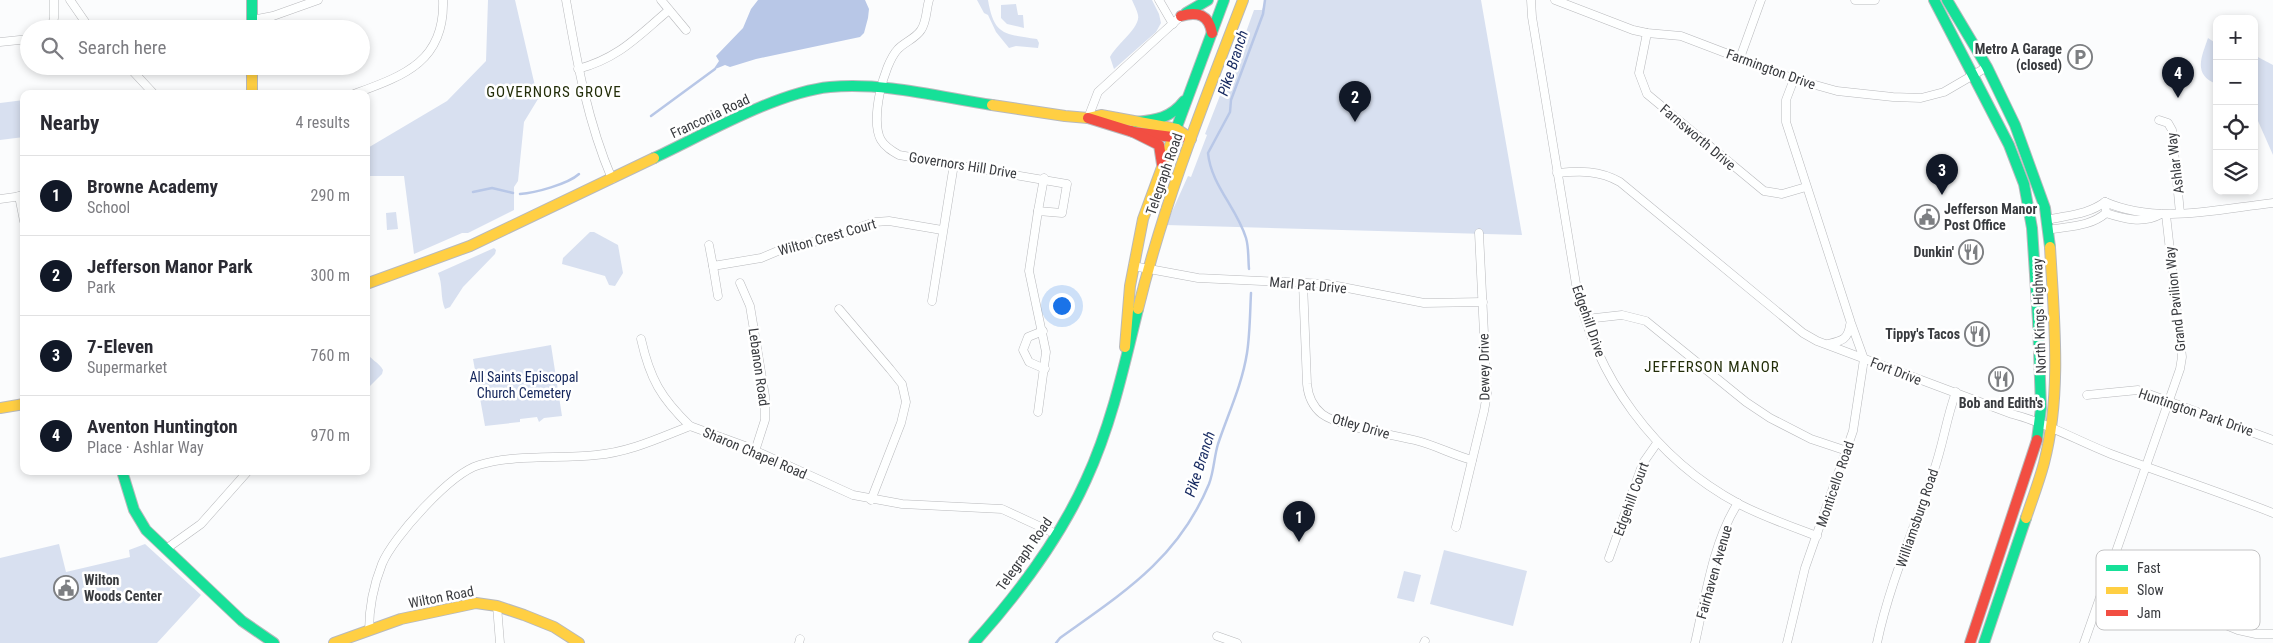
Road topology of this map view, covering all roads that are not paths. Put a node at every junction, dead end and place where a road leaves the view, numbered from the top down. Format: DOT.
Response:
graph roads {
  1 [pos="54,0"];
  2 [pos="70,0"];
  3 [pos="252,0"];
  4 [pos="318,0"];
  5 [pos="443,0"];
  6 [pos="566,0"];
  7 [pos="660,0"];
  8 [pos="929,0"];
  9 [pos="1159,0"];
  10 [pos="1208,0"];
  11 [pos="1224,0"];
  12 [pos="1243,0"];
  13 [pos="1531,0"];
  14 [pos="1555,0"];
  15 [pos="1761,0"];
  16 [pos="1855,0"];
  17 [pos="1875,0"];
  18 [pos="1934,0"];
  19 [pos="1947,0"];
  20 [pos="669,10"];
  21 [pos="1181,16"];
  22 [pos="52,20"];
  23 [pos="84,20"];
  24 [pos="252,20"];
  25 [pos="264,20"];
  26 [pos="1173,24"];
  27 [pos="686,30"];
  28 [pos="1212,33"];
  29 [pos="1647,34"];
  30 [pos="20,40"];
  31 [pos="0,42"];
  32 [pos="1740,58"];
  33 [pos="1987,67"];
  34 [pos="578,69"];
  35 [pos="1199,70"];
  36 [pos="136,75"];
  37 [pos="252,75"];
  38 [pos="1974,75"];
  39 [pos="1794,79"];
  40 [pos="882,88"];
  41 [pos="150,90"];
  42 [pos="252,90"];
  43 [pos="365,90"];
  44 [pos="1088,118"];
  45 [pos="2159,120"];
  46 [pos="1134,126"];
  47 [pos="1175,134"];
  48 [pos="1191,138"];
  49 [pos="954,164"];
  50 [pos="1163,166"];
  51 [pos="1557,173"];
  52 [pos="1044,178"];
  53 [pos="612,179"];
  54 [pos="1806,187"];
  55 [pos="20,196"];
  56 [pos="0,199"];
  57 [pos="2106,202"];
  58 [pos="2273,203"];
  59 [pos="1038,211"];
  60 [pos="2106,213"];
  61 [pos="2180,213"];
  62 [pos="2164,215"];
  63 [pos="2048,225"];
  64 [pos="942,230"];
  65 [pos="2032,230"];
  66 [pos="1479,233"];
  67 [pos="709,245"];
  68 [pos="713,266"];
  69 [pos="1133,266"];
  70 [pos="1148,269"];
  71 [pos="1302,282"];
  72 [pos="370,283"];
  73 [pos="740,283"];
  74 [pos="718,296"];
  75 [pos="932,301"];
  76 [pos="1482,302"];
  77 [pos="839,309"];
  78 [pos="1586,319"];
  79 [pos="1851,323"];
  80 [pos="1043,331"];
  81 [pos="641,339"];
  82 [pos="1827,344"];
  83 [pos="1864,358"];
  84 [pos="1124,361"];
  85 [pos="1045,369"];
  86 [pos="1956,392"];
  87 [pos="2088,395"];
  88 [pos="2169,400"];
  89 [pos="20,405"];
  90 [pos="0,408"];
  91 [pos="1038,412"];
  92 [pos="2040,422"];
  93 [pos="690,426"];
  94 [pos="2051,428"];
  95 [pos="2273,440"];
  96 [pos="1657,443"];
  97 [pos="755,451"];
  98 [pos="1847,451"];
  99 [pos="1472,460"];
  100 [pos="2147,467"];
  101 [pos="123,475"];
  102 [pos="244,475"];
  103 [pos="872,500"];
  104 [pos="1738,503"];
  105 [pos="2273,513"];
  106 [pos="1456,527"];
  107 [pos="1056,534"];
  108 [pos="1817,536"];
  109 [pos="166,549"];
  110 [pos="2118,550"];
  111 [pos="1609,558"];
  112 [pos="497,606"];
  113 [pos="2096,610"];
  114 [pos="2240,630"];
  115 [pos="369,631"];
  116 [pos="2273,634"];
  117 [pos="1217,636"];
  118 [pos="274,643"];
  119 [pos="334,643"];
  120 [pos="500,643"];
  121 [pos="579,643"];
  122 [pos="974,643"];
  123 [pos="1237,643"];
  124 [pos="1695,643"];
  125 [pos="1787,643"];
  126 [pos="1877,643"];
  127 [pos="1970,643"];
  128 [pos="1984,643"];
  129 [pos="2084,643"];
  1 -- 22 [label="street"];
  2 -- 23 [label="street"];
  3 -- 24 [label="main road"];
  4 -- 25 [label="street"];
  5 -- 43 [label="street"];
  6 -- 34 [label="street"];
  7 -- 20 [label="street"];
  8 -- 40 [label="street, Governors Hill Drive"];
  9 -- 26 [label="street"];
  10 -- 21 [label="main road"];
  11 -- 28 [label="main road, Telegraph Road"];
  12 -- 48 [label="main road, Telegraph Road"];
  13 -- 51 [label="street, Edgehill Drive"];
  14 -- 29 [label="street, Farmington Drive"];
  15 -- 32 [label="street"];
  16 -- 17 [label="street"];
  18 -- 38 [label="main road, North Kings Highway"];
  19 -- 33 [label="main road, North Kings Highway"];
  20 -- 27 [label="street"];
  20 -- 34 [label="street"];
  21 -- 26 [label="street"];
  21 -- 28 [label="main road"];
  26 -- 44 [label="street"];
  28 -- 35 [label="main road, Telegraph Road"];
  29 -- 32 [label="street, Farmington Drive"];
  29 -- 54 [label="street, Farnsworth Drive"];
  30 -- 31 [label="street"];
  32 -- 39 [label="street, Farmington Drive"];
  33 -- 38 [label="street, Farmington Drive"];
  33 -- 63 [label="main road, North Kings Highway"];
  34 -- 53 [label="street"];
  35 -- 46 [label="main road"];
  35 -- 47 [label="main road, Telegraph Road"];
  36 -- 41 [label="street"];
  37 -- 42 [label="main road"];
  38 -- 39 [label="street, Farmington Drive"];
  38 -- 65 [label="main road, North Kings Highway"];
  39 -- 54 [label="street, Monticello Road"];
  40 -- 44 [label="main road, Franconia Road"];
  40 -- 49 [label="street, Governors Hill Drive"];
  40 -- 53 [label="main road, Franconia Road"];
  44 -- 46 [label="main road, Franconia Road"];
  45 -- 61 [label="street, Ashlar Way"];
  46 -- 47 [label="main road, Franconia Road"];
  46 -- 50 [label="main road"];
  47 -- 48 [label="main road, Franconia Road"];
  47 -- 50 [label="main road, Telegraph Road"];
  48 -- 70 [label="main road, Telegraph Road"];
  49 -- 52 [label="street, Governors Hill Drive"];
  49 -- 64 [label="street"];
  50 -- 69 [label="main road, Telegraph Road"];
  51 -- 78 [label="street, Edgehill Drive"];
  51 -- 82 [label="street, Fort Drive"];
  52 -- 59 [label="street"];
  52 -- 59 [label="street, Governors Hill Drive"];
  53 -- 72 [label="main road, Franconia Road"];
  54 -- 79 [label="street, Monticello Road"];
  55 -- 56 [label="street"];
  57 -- 60 [label="street"];
  57 -- 62 [label="street"];
  57 -- 63 [label="street"];
  58 -- 61 [label="street"];
  59 -- 80 [label="street"];
  60 -- 62 [label="street"];
  60 -- 63 [label="street"];
  61 -- 62 [label="street"];
  62 -- 88 [label="street, Grand Pavilion Way"];
  63 -- 65 [label="main road"];
  63 -- 94 [label="main road, North Kings Highway"];
  64 -- 68 [label="street, Wilton Crest Court"];
  64 -- 75 [label="street"];
  65 -- 92 [label="main road, North Kings Highway"];
  66 -- 76 [label="street, Dewey Drive"];
  67 -- 68 [label="street"];
  68 -- 74 [label="street"];
  69 -- 70 [label="street, Marl Pat Drive"];
  69 -- 84 [label="main road, Telegraph Road"];
  70 -- 71 [label="street, Marl Pat Drive"];
  70 -- 84 [label="main road, Telegraph Road"];
  71 -- 76 [label="street, Marl Pat Drive"];
  71 -- 99 [label="street, Otley Drive"];
  73 -- 97 [label="street, Lebanon Road"];
  76 -- 99 [label="street, Dewey Drive"];
  77 -- 103 [label="street"];
  78 -- 96 [label="street, Edgehill Drive"];
  78 -- 98 [label="street"];
  79 -- 82 [label="street"];
  79 -- 83 [label="street, Monticello Road"];
  80 -- 85 [label="street"];
  80 -- 85 [label="street"];
  81 -- 93 [label="street"];
  82 -- 83 [label="street, Fort Drive"];
  83 -- 86 [label="street, Fort Drive"];
  83 -- 98 [label="street, Monticello Road"];
  84 -- 107 [label="main road, Telegraph Road"];
  85 -- 91 [label="street"];
  86 -- 92 [label="street, Fort Drive"];
  86 -- 126 [label="street, Williamsburg Road"];
  87 -- 88 [label="street, Huntington Park Drive"];
  88 -- 95 [label="street, Huntington Park Drive"];
  88 -- 100 [label="street, Grand Pavilion Way"];
  89 -- 90 [label="main road"];
  92 -- 94 [label="street, Fort Drive"];
  92 -- 127 [label="main road, North Kings Highway"];
  93 -- 97 [label="street, Sharon Chapel Road"];
  93 -- 115 [label="street, Sharon Chapel Road"];
  94 -- 100 [label="street, Fort Drive"];
  94 -- 128 [label="main road, North Kings Highway"];
  96 -- 104 [label="street, Edgehill Drive"];
  96 -- 111 [label="street, Edgehill Court"];
  97 -- 103 [label="street, Sharon Chapel Road"];
  98 -- 108 [label="street, Monticello Road"];
  99 -- 106 [label="street, Dewey Drive"];
  100 -- 105 [label="street, Fort Drive"];
  100 -- 110 [label="street, Grand Pavilion Way"];
  101 -- 109 [label="main road"];
  102 -- 109 [label="street"];
  103 -- 107 [label="street, Sharon Chapel Road"];
  104 -- 108 [label="street, Edgehill Drive"];
  104 -- 124 [label="street, Fairhaven Avenue"];
  107 -- 122 [label="main road, Telegraph Road"];
  108 -- 125 [label="street, Monticello Road"];
  109 -- 118 [label="main road"];
  112 -- 115 [label="main road, Wilton Road"];
  112 -- 120 [label="street"];
  112 -- 121 [label="main road, Wilton Road"];
  113 -- 129 [label="street, Grand Pavilion Way"];
  114 -- 116 [label="street"];
  115 -- 119 [label="main road, Wilton Road"];
  117 -- 123 [label="street"];
}
